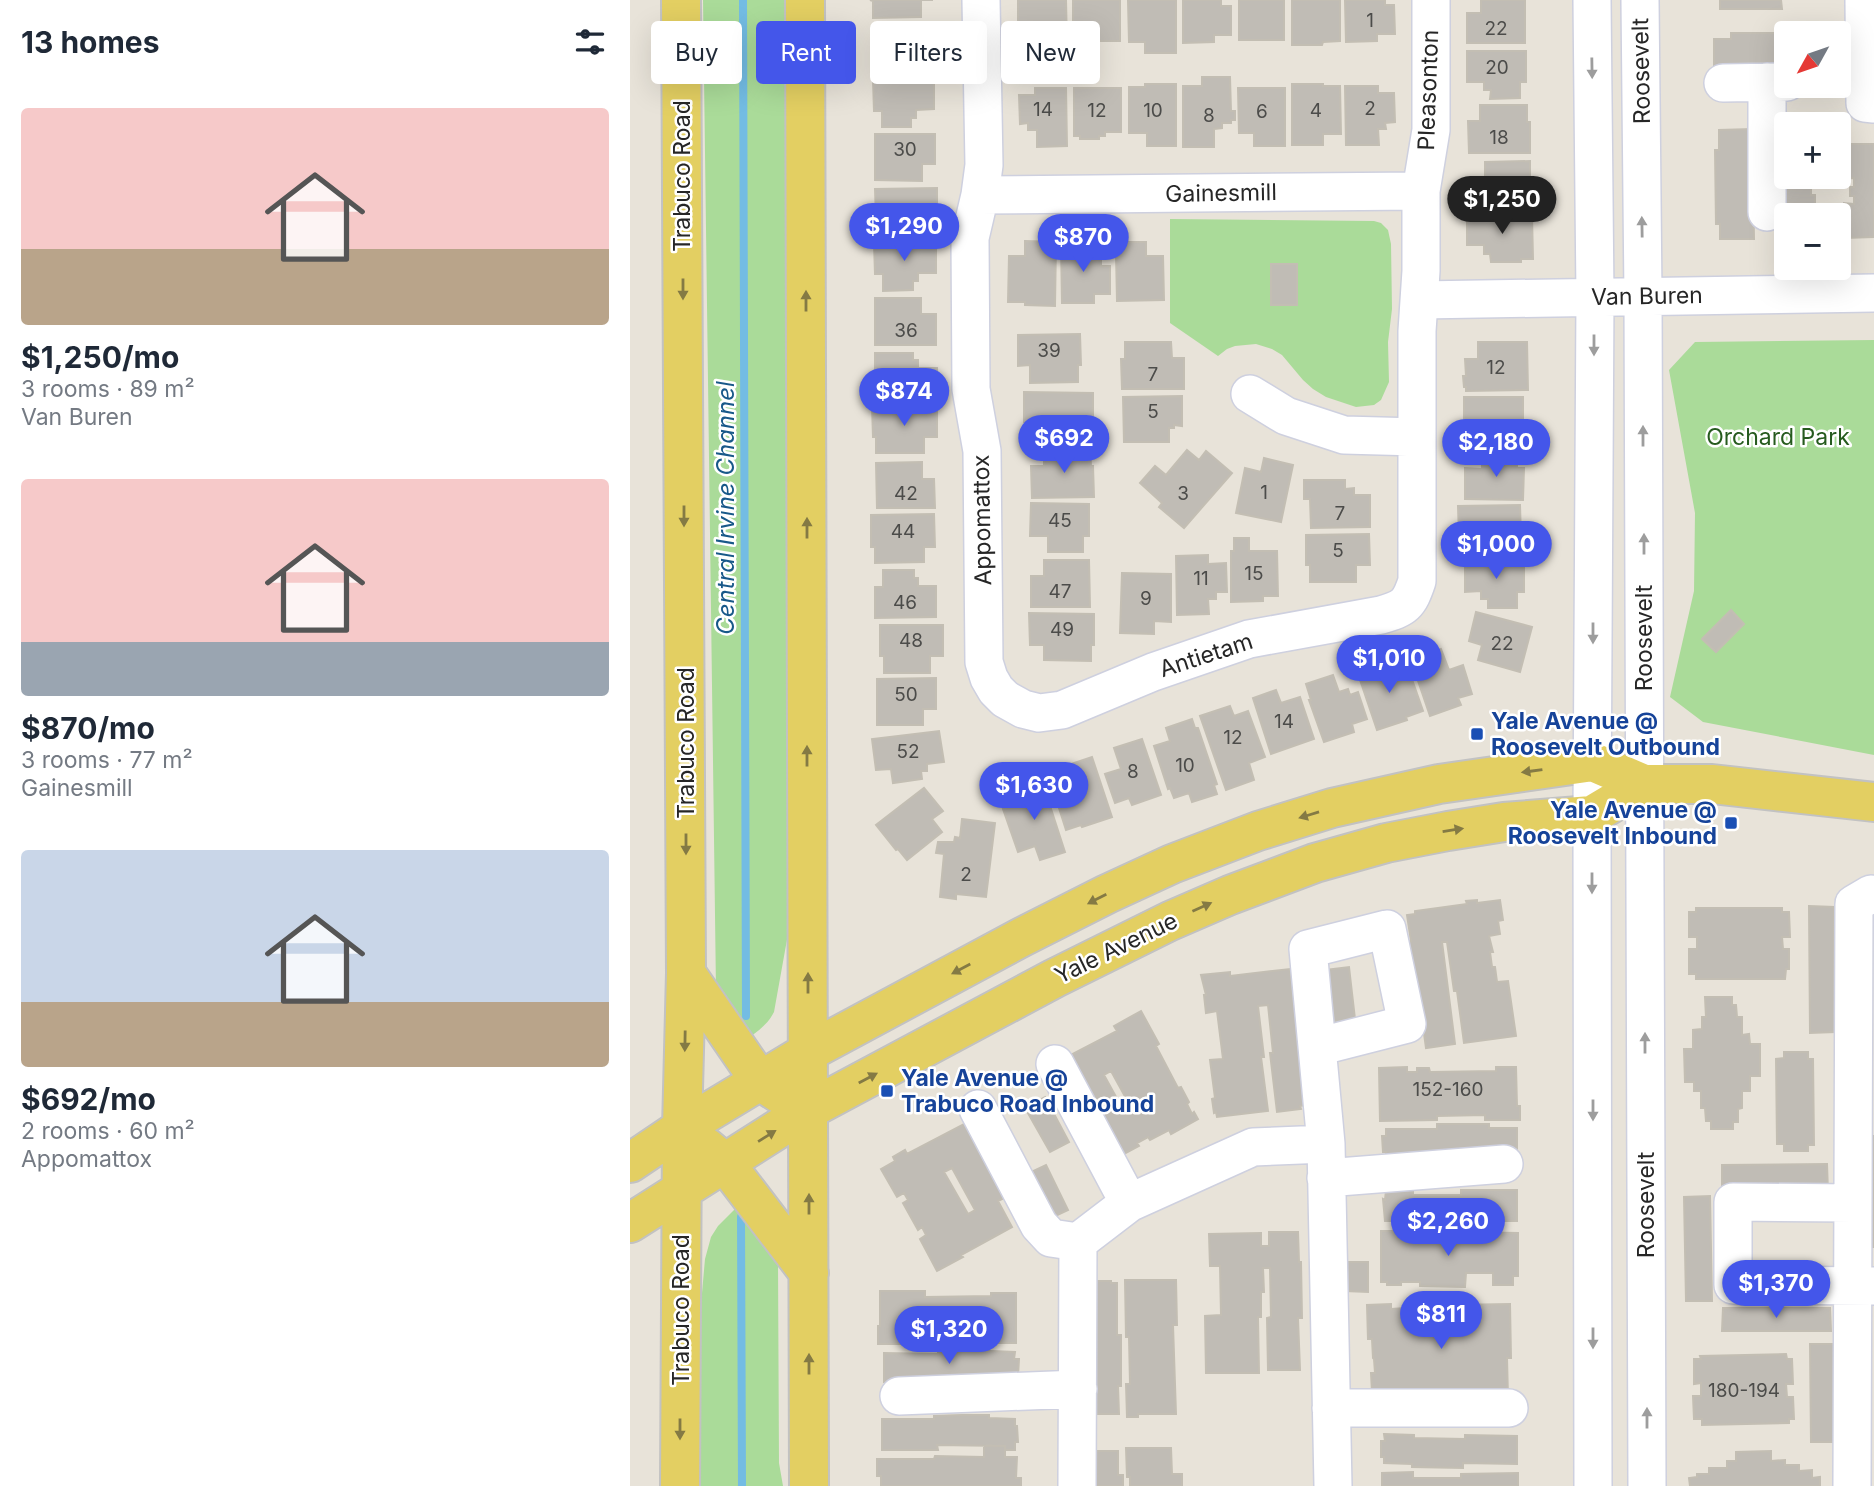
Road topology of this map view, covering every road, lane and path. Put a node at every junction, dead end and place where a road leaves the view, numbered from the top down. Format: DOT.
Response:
graph roads {
  1 [pos="681,0"];
  2 [pos="805,0"];
  3 [pos="981,0"];
  4 [pos="1431,0"];
  5 [pos="1592,0"];
  6 [pos="1640,0"];
  7 [pos="1864,0"];
  8 [pos="1774,82"];
  9 [pos="1723,83"];
  10 [pos="1859,89"];
  11 [pos="1776,98"];
  12 [pos="1421,191"];
  13 [pos="980,195"];
  14 [pos="1767,212"];
  15 [pos="1874,293"];
  16 [pos="1643,296"];
  17 [pos="1595,297"];
  18 [pos="1420,300"];
  19 [pos="1250,394"];
  20 [pos="1417,437"];
  21 [pos="1411,598"];
  22 [pos="1005,699"];
  23 [pos="1593,762"];
  24 [pos="1644,784"];
  25 [pos="1874,802"];
  26 [pos="1592,815"];
  27 [pos="1874,895"];
  28 [pos="686,973"];
  29 [pos="1317,1047"];
  30 [pos="808,1052"];
  31 [pos="1055,1064"];
  32 [pos="760,1081"];
  33 [pos="1864,1093"];
  34 [pos="978,1109"];
  35 [pos="808,1110"];
  36 [pos="682,1128"];
  37 [pos="1326,1161"];
  38 [pos="630,1163"];
  39 [pos="725,1163"];
  40 [pos="1504,1164"];
  41 [pos="681,1189"];
  42 [pos="1129,1203"];
  43 [pos="1853,1203"];
  44 [pos="630,1223"];
  45 [pos="1078,1242"];
  46 [pos="809,1272"];
  47 [pos="1863,1286"];
  48 [pos="1078,1389"];
  49 [pos="899,1396"];
  50 [pos="1509,1408"];
  51 [pos="1331,1409"];
  52 [pos="680,1486"];
  53 [pos="809,1486"];
  54 [pos="1077,1486"];
  55 [pos="1333,1486"];
  56 [pos="1593,1486"];
  57 [pos="1647,1486"];
  58 [pos="1852,1486"];
  1 -- 28 [label="main road, Trabuco Road, one-way"];
  30 -- 2 [label="main road, one-way"];
  3 -- 13 [label="street, Appomattox"];
  4 -- 12 [label="street, Pleasonton"];
  5 -- 17 [label="street, one-way"];
  16 -- 6 [label="street, Roosevelt, one-way"];
  7 -- 10 [label="street"];
  8 -- 9 [label="street"];
  11 -- 14 [label="street"];
  12 -- 13 [label="street, Gainesmill"];
  12 -- 18 [label="street, Pleasonton"];
  13 -- 22 [label="street, Appomattox"];
  15 -- 16 [label="street, Van Buren"];
  16 -- 17 [label="street, Van Buren"];
  24 -- 16 [label="street, Roosevelt, one-way"];
  17 -- 18 [label="street, Van Buren"];
  17 -- 23 [label="street, one-way"];
  18 -- 20 [label="street, Pleasonton"];
  19 -- 20 [label="street"];
  20 -- 21 [label="street, Pleasonton"];
  21 -- 22 [label="street, Antietam"];
  23 -- 24 [label="main road"];
  23 -- 26 [label="street"];
  23 -- 30 [label="main road, one-way"];
  24 -- 25 [label="main road"];
  24 -- 26 [label="main road, Yale Avenue"];
  57 -- 24 [label="street, Roosevelt, one-way"];
  35 -- 26 [label="main road, Yale Avenue, one-way"];
  26 -- 56 [label="street, one-way"];
  27 -- 33 [label="street"];
  28 -- 32 [label="main road"];
  28 -- 36 [label="main road, Trabuco Road, one-way"];
  29 -- 37 [label="street"];
  30 -- 32 [label="main road"];
  30 -- 35 [label="main road"];
  31 -- 42 [label="street"];
  32 -- 35 [label="main road"];
  32 -- 36 [label="main road"];
  33 -- 43 [label="street"];
  34 -- 45 [label="street"];
  39 -- 35 [label="main road, Yale Avenue, one-way"];
  46 -- 35 [label="main road, one-way"];
  36 -- 38 [label="main road"];
  36 -- 39 [label="main road"];
  36 -- 41 [label="main road, Trabuco Road"];
  37 -- 40 [label="street"];
  37 -- 42 [label="street"];
  37 -- 51 [label="street"];
  39 -- 41 [label="main road, Yale Avenue"];
  39 -- 46 [label="main road"];
  41 -- 44 [label="main road, Yale Avenue"];
  41 -- 52 [label="main road, Trabuco Road, one-way"];
  42 -- 45 [label="street"];
  43 -- 47 [label="street"];
  43 -- 47 [label="street"];
  45 -- 48 [label="street"];
  53 -- 46 [label="main road, one-way"];
  47 -- 58 [label="street"];
  48 -- 49 [label="street"];
  48 -- 54 [label="street"];
  50 -- 51 [label="street"];
  51 -- 55 [label="street"];
}
